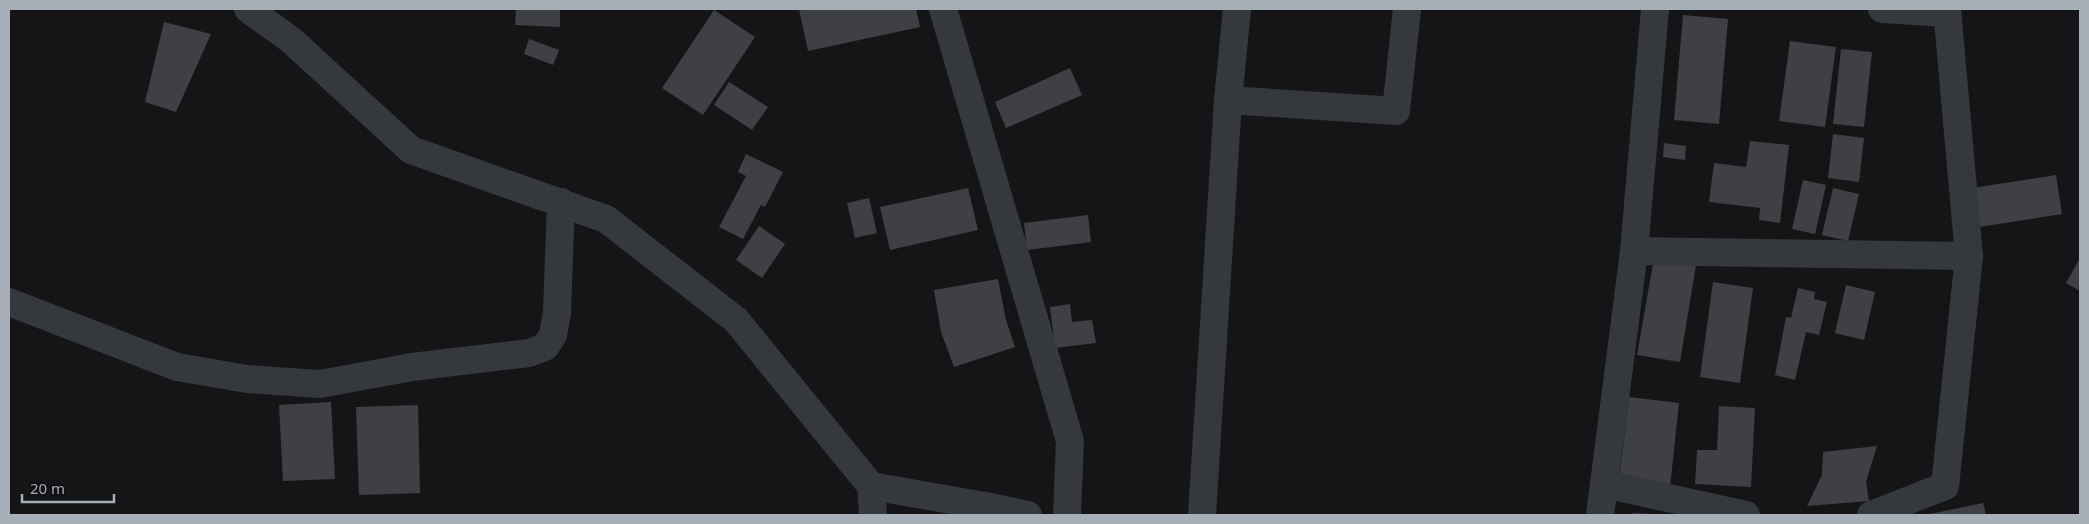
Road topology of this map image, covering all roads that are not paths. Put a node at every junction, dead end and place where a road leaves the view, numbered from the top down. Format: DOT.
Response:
graph roads {
  1 [pos="248,9"];
  2 [pos="943,9"];
  3 [pos="1237,9"];
  4 [pos="1408,9"];
  5 [pos="1655,9"];
  6 [pos="1882,9"];
  7 [pos="1947,11"];
  8 [pos="1228,100"];
  9 [pos="560,202"];
  10 [pos="1634,251"];
  11 [pos="1969,256"];
  12 [pos="9,302"];
  13 [pos="1604,484"];
  14 [pos="871,486"];
  15 [pos="873,515"];
  16 [pos="1028,515"];
  17 [pos="1067,515"];
  18 [pos="1202,515"];
  19 [pos="1600,515"];
  20 [pos="1746,515"];
  21 [pos="1870,515"];
  1 -- 9 [label="street"];
  2 -- 17 [label="street"];
  3 -- 8 [label="street"];
  4 -- 8 [label="street"];
  5 -- 10 [label="street"];
  6 -- 7 [label="street"];
  7 -- 11 [label="street"];
  8 -- 18 [label="street"];
  9 -- 12 [label="street"];
  9 -- 14 [label="street"];
  10 -- 11 [label="street"];
  10 -- 13 [label="street"];
  11 -- 21 [label="street"];
  13 -- 19 [label="street"];
  13 -- 20 [label="street"];
  14 -- 15 [label="street"];
  14 -- 16 [label="street"];
}
